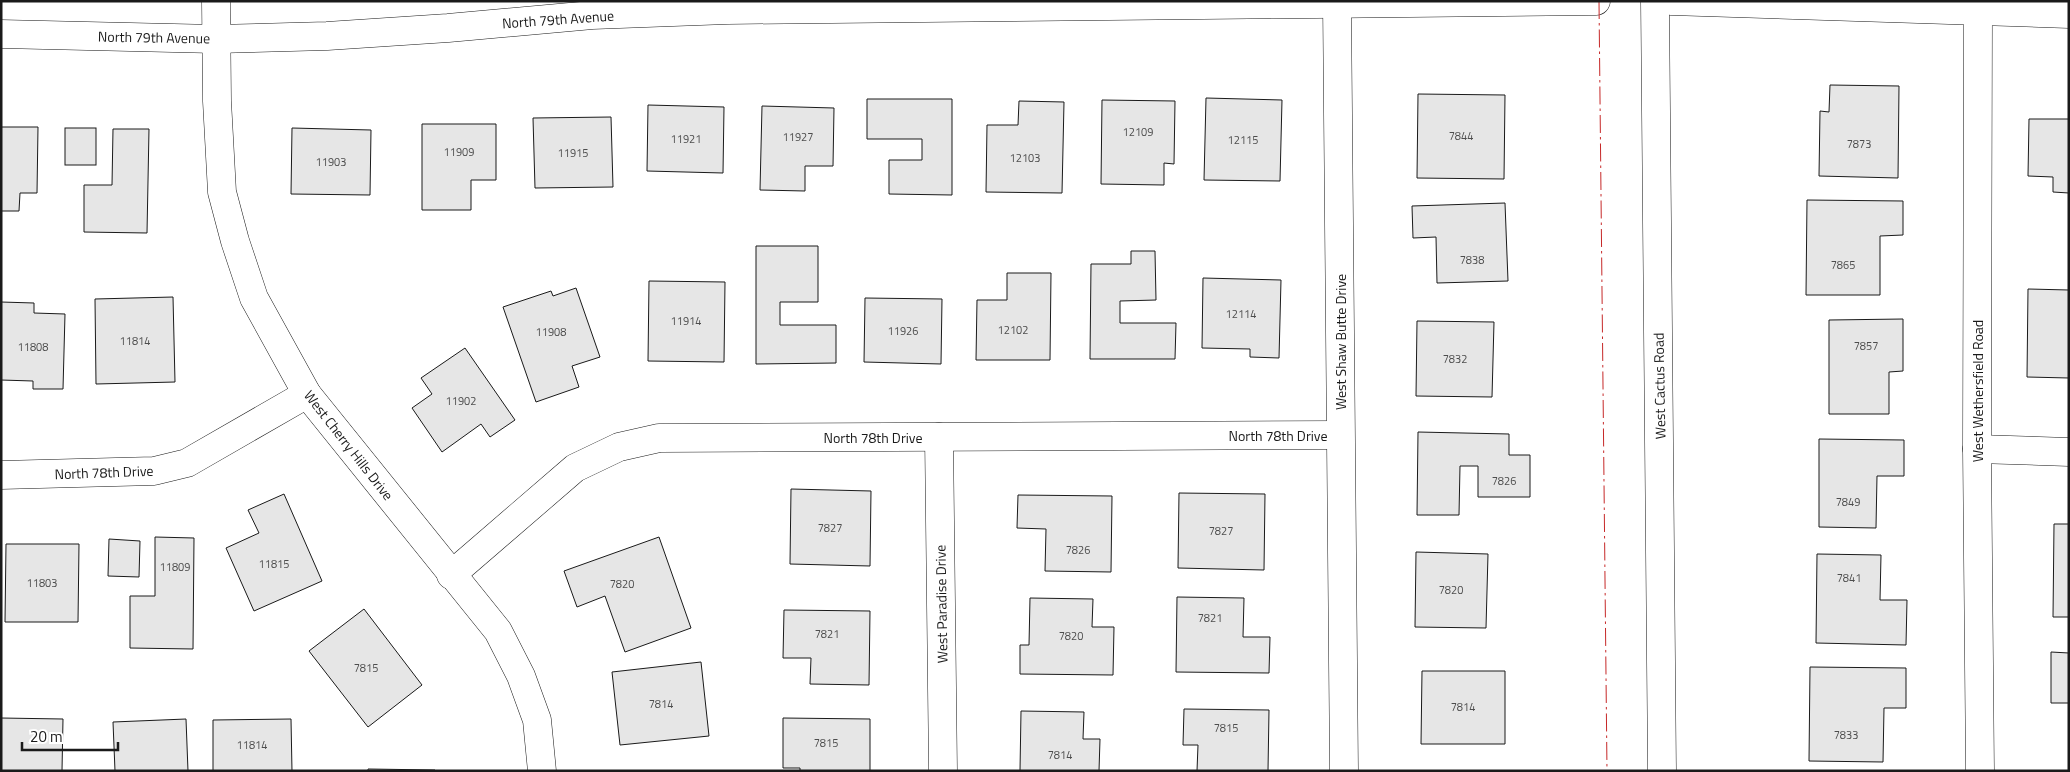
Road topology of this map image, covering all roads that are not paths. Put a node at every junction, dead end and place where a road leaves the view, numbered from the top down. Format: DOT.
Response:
graph roads {
  1 [pos="216,1"];
  2 [pos="1596,1"];
  3 [pos="1656,1"];
  4 [pos="1671,1"];
  5 [pos="1337,3"];
  6 [pos="1978,12"];
  7 [pos="2069,14"];
  8 [pos="1,34"];
  9 [pos="216,39"];
  10 [pos="307,394"];
  11 [pos="1340,435"];
  12 [pos="939,436"];
  13 [pos="1976,449"];
  14 [pos="2069,452"];
  15 [pos="1,475"];
  16 [pos="452,575"];
  17 [pos="542,771"];
  18 [pos="943,771"];
  19 [pos="1344,771"];
  20 [pos="1662,771"];
  21 [pos="1980,771"];
  1 -- 9 [label="street, West Cherry Hills Drive"];
  2 -- 5 [label="street, North 79th Avenue"];
  3 -- 20 [label="street, West Cactus Road"];
  4 -- 6 [label="street"];
  5 -- 9 [label="street, North 79th Avenue"];
  5 -- 11 [label="street, West Shaw Butte Drive"];
  6 -- 7 [label="street"];
  6 -- 13 [label="street, West Wethersfield Road"];
  8 -- 9 [label="street, North 79th Avenue"];
  9 -- 10 [label="street, West Cherry Hills Drive"];
  10 -- 15 [label="street, North 78th Drive"];
  10 -- 16 [label="street, West Cherry Hills Drive"];
  11 -- 12 [label="street, North 78th Drive"];
  11 -- 19 [label="street, West Shaw Butte Drive"];
  12 -- 16 [label="street, North 78th Drive"];
  12 -- 18 [label="street, West Paradise Drive"];
  13 -- 14 [label="street"];
  13 -- 21 [label="street, West Wethersfield Road"];
  16 -- 17 [label="street, West Cherry Hills Drive"];
}
